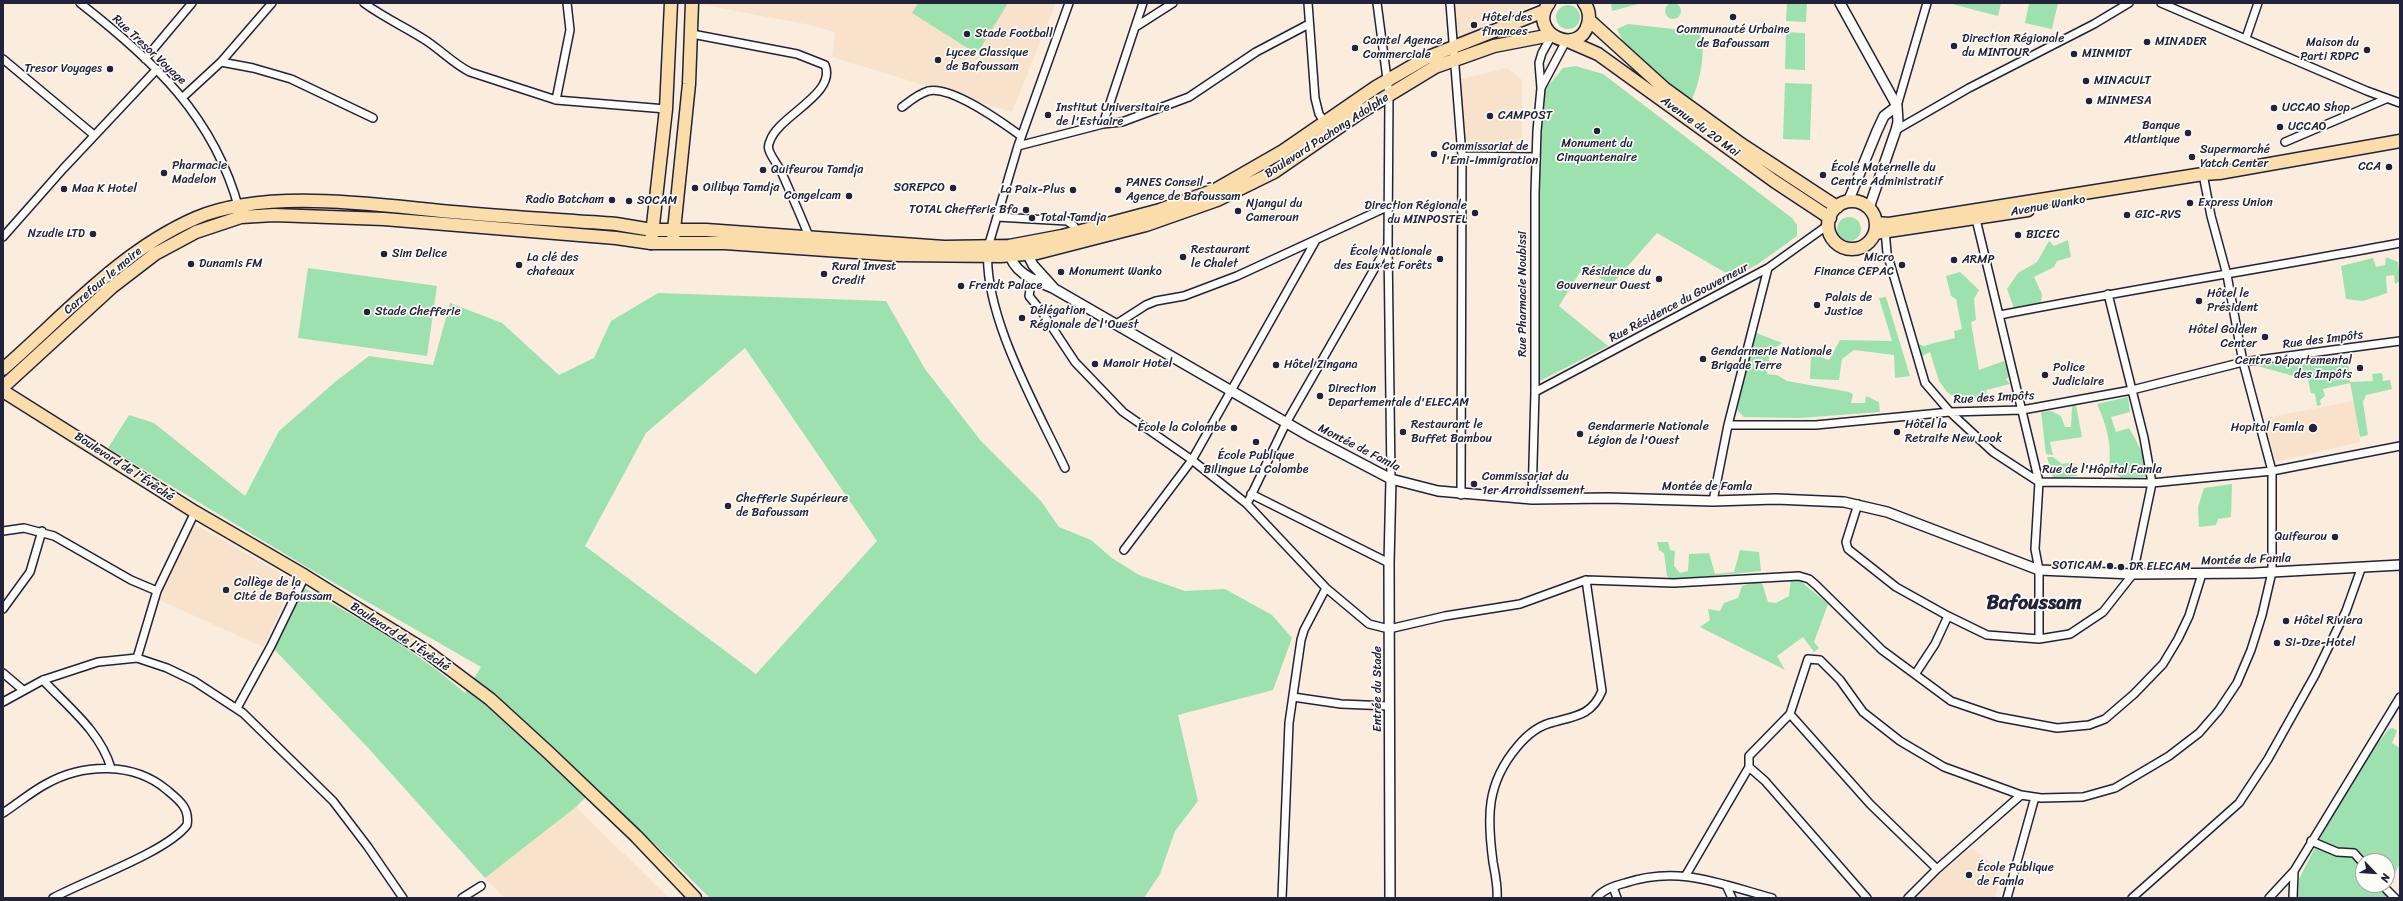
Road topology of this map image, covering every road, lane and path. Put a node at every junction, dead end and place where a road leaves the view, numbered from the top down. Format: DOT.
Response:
graph roads {
  1 [pos="80,3"];
  2 [pos="192,3"];
  3 [pos="272,3"];
  4 [pos="364,3"];
  5 [pos="567,3"];
  6 [pos="671,3"];
  7 [pos="692,3"];
  8 [pos="1069,3"];
  9 [pos="1143,3"];
  10 [pos="1173,3"];
  11 [pos="1308,3"];
  12 [pos="1376,3"];
  13 [pos="1450,3"];
  14 [pos="1840,3"];
  15 [pos="1927,3"];
  16 [pos="2129,3"];
  17 [pos="2161,3"];
  18 [pos="2258,3"];
  19 [pos="1587,4"];
  20 [pos="1547,7"];
  21 [pos="1589,20"];
  22 [pos="1310,24"];
  23 [pos="1137,26"];
  24 [pos="692,34"];
  25 [pos="1551,35"];
  26 [pos="2246,38"];
  27 [pos="1567,41"];
  28 [pos="1454,45"];
  29 [pos="1455,58"];
  30 [pos="3,59"];
  31 [pos="144,59"];
  32 [pos="221,62"];
  33 [pos="157,69"];
  34 [pos="1388,80"];
  35 [pos="1541,88"];
  36 [pos="1389,94"];
  37 [pos="183,97"];
  38 [pos="2386,99"];
  39 [pos="556,100"];
  40 [pos="2400,103"];
  41 [pos="1897,106"];
  42 [pos="902,107"];
  43 [pos="666,109"];
  44 [pos="373,118"];
  45 [pos="1325,122"];
  46 [pos="1103,124"];
  47 [pos="1896,130"];
  48 [pos="1332,133"];
  49 [pos="94,135"];
  50 [pos="1021,136"];
  51 [pos="2400,141"];
  52 [pos="2285,142"];
  53 [pos="1018,146"];
  54 [pos="1462,156"];
  55 [pos="1536,157"];
  56 [pos="2204,176"];
  57 [pos="1843,204"];
  58 [pos="238,205"];
  59 [pos="1389,206"];
  60 [pos="1869,208"];
  61 [pos="1975,215"];
  62 [pos="241,217"];
  63 [pos="997,217"];
  64 [pos="1829,221"];
  65 [pos="1879,229"];
  66 [pos="652,230"];
  67 [pos="675,231"];
  68 [pos="3,237"];
  69 [pos="1079,237"];
  70 [pos="810,238"];
  71 [pos="1316,240"];
  72 [pos="651,243"];
  73 [pos="672,243"];
  74 [pos="2400,243"];
  75 [pos="1388,245"];
  76 [pos="1025,249"];
  77 [pos="813,250"];
  78 [pos="1009,251"];
  79 [pos="987,252"];
  80 [pos="1768,268"];
  81 [pos="2227,275"];
  82 [pos="1038,278"];
  83 [pos="2108,294"];
  84 [pos="2000,315"];
  85 [pos="1115,325"];
  86 [pos="2400,341"];
  87 [pos="2243,362"];
  88 [pos="3,369"];
  89 [pos="3,387"];
  90 [pos="2132,390"];
  91 [pos="1231,391"];
  92 [pos="3,392"];
  93 [pos="1535,392"];
  94 [pos="2022,410"];
  95 [pos="1950,412"];
  96 [pos="1286,423"];
  97 [pos="1728,425"];
  98 [pos="2400,446"];
  99 [pos="1192,460"];
  100 [pos="1065,468"];
  101 [pos="2272,472"];
  102 [pos="1391,479"];
  103 [pos="2039,482"];
  104 [pos="2152,483"];
  105 [pos="1251,494"];
  106 [pos="1461,495"];
  107 [pos="1532,499"];
  108 [pos="1714,501"];
  109 [pos="1247,504"];
  110 [pos="1858,504"];
  111 [pos="195,512"];
  112 [pos="3,531"];
  113 [pos="42,531"];
  114 [pos="1124,550"];
  115 [pos="1388,563"];
  116 [pos="2400,565"];
  117 [pos="2361,568"];
  118 [pos="2039,570"];
  119 [pos="2272,572"];
  120 [pos="2133,574"];
  121 [pos="2202,574"];
  122 [pos="305,576"];
  123 [pos="1586,580"];
  124 [pos="1326,588"];
  125 [pos="157,591"];
  126 [pos="3,609"];
  127 [pos="1948,616"];
  128 [pos="1390,629"];
  129 [pos="2039,639"];
  130 [pos="137,658"];
  131 [pos="1916,673"];
  132 [pos="3,674"];
  133 [pos="43,680"];
  134 [pos="23,690"];
  135 [pos="1293,697"];
  136 [pos="2400,697"];
  137 [pos="3,702"];
  138 [pos="1389,706"];
  139 [pos="237,708"];
  140 [pos="1790,714"];
  141 [pos="1749,767"];
  142 [pos="111,768"];
  143 [pos="2021,795"];
  144 [pos="2035,797"];
  145 [pos="3,813"];
  146 [pos="2311,841"];
  147 [pos="2355,854"];
  148 [pos="1937,868"];
  149 [pos="2294,871"];
  150 [pos="1686,875"];
  151 [pos="1726,885"];
  152 [pos="481,886"];
  153 [pos="1613,887"];
  154 [pos="53,898"];
  155 [pos="403,898"];
  156 [pos="462,898"];
  157 [pos="695,898"];
  158 [pos="1282,898"];
  159 [pos="1390,898"];
  160 [pos="1497,898"];
  161 [pos="1596,898"];
  162 [pos="1616,898"];
  163 [pos="1732,898"];
  164 [pos="1772,898"];
  165 [pos="1867,898"];
  166 [pos="1908,898"];
  167 [pos="2007,898"];
  168 [pos="2132,898"];
  169 [pos="2269,898"];
  170 [pos="2293,898"];
  1 -- 31 [label="street, Rue Tresor Voyage"];
  2 -- 31 [label="street"];
  3 -- 32 [label="street"];
  4 -- 39 [label="street"];
  5 -- 39 [label="street"];
  6 -- 43 [label="main road"];
  7 -- 24 [label="main road"];
  8 -- 50 [label="street"];
  9 -- 23 [label="street"];
  10 -- 23 [label="street"];
  11 -- 22 [label="street"];
  12 -- 34 [label="street"];
  13 -- 28 [label="street"];
  14 -- 41 [label="street"];
  15 -- 41 [label="street"];
  16 -- 47 [label="street"];
  17 -- 26 [label="street"];
  18 -- 26 [label="street"];
  19 -- 21 [label="main road"];
  20 -- 25 [label="main road"];
  20 -- 28 [label="main road, Boulevard Pachong Adolphe"];
  21 -- 27 [label="main road"];
  21 -- 57 [label="main road, Avenue du 20 Mai"];
  22 -- 45 [label="street"];
  22 -- 46 [label="street"];
  23 -- 46 [label="street"];
  24 -- 67 [label="main road"];
  24 -- 70 [label="street"];
  25 -- 27 [label="main road, Avenue du 20 Mai"];
  25 -- 29 [label="main road, Boulevard Pachong Adolphe"];
  25 -- 35 [label="street, Rue Pharmacie Noubissi"];
  26 -- 38 [label="street"];
  27 -- 35 [label="street, Rue Pharmacie Noubissi"];
  27 -- 64 [label="main road, Avenue du 20 Mai"];
  28 -- 29 [label="street"];
  28 -- 34 [label="main road, Boulevard Pachong Adolphe"];
  29 -- 36 [label="main road, Boulevard Pachong Adolphe"];
  29 -- 54 [label="street"];
  30 -- 49 [label="street"];
  31 -- 33 [label="street, Rue Tresor Voyage"];
  32 -- 37 [label="street"];
  32 -- 44 [label="street"];
  33 -- 37 [label="street, Rue Tresor Voyage"];
  33 -- 49 [label="street"];
  34 -- 36 [label="street"];
  34 -- 45 [label="main road, Boulevard Pachong Adolphe"];
  35 -- 55 [label="street, Rue Pharmacie Noubissi"];
  36 -- 48 [label="main road, Boulevard Pachong Adolphe"];
  36 -- 59 [label="street"];
  37 -- 58 [label="street, Rue Tresor Voyage"];
  38 -- 40 [label="street"];
  38 -- 52 [label="street"];
  39 -- 43 [label="street"];
  41 -- 47 [label="street"];
  41 -- 57 [label="street"];
  42 -- 50 [label="street"];
  43 -- 66 [label="main road"];
  45 -- 48 [label="street"];
  45 -- 69 [label="main road, Boulevard Pachong Adolphe"];
  46 -- 53 [label="street"];
  47 -- 60 [label="street"];
  48 -- 69 [label="main road, Boulevard Pachong Adolphe"];
  49 -- 68 [label="street"];
  50 -- 53 [label="street"];
  51 -- 56 [label="main road, Avenue Wanko"];
  53 -- 63 [label="street"];
  54 -- 55 [label="street"];
  54 -- 106 [label="street"];
  55 -- 93 [label="street, Rue Pharmacie Noubissi"];
  56 -- 61 [label="main road, Avenue Wanko"];
  56 -- 81 [label="street"];
  57 -- 60 [label="main road"];
  57 -- 64 [label="main road"];
  58 -- 62 [label="street, Rue Tresor Voyage"];
  58 -- 66 [label="main road, Carrefour le maire"];
  58 -- 88 [label="main road, Carrefour le maire"];
  59 -- 71 [label="street"];
  59 -- 75 [label="street"];
  60 -- 65 [label="main road"];
  61 -- 65 [label="main road, Avenue Wanko"];
  61 -- 84 [label="street"];
  62 -- 72 [label="main road, Carrefour le maire"];
  62 -- 89 [label="main road, Carrefour le maire"];
  63 -- 69 [label="street"];
  63 -- 79 [label="street"];
  64 -- 65 [label="main road"];
  64 -- 80 [label="street, Rue Résidence du Gouverneur"];
  65 -- 95 [label="street, Rue de l'Hôpital Famla"];
  66 -- 67 [label="main road, Carrefour le maire"];
  66 -- 72 [label="main road"];
  67 -- 70 [label="main road, Carrefour le maire"];
  67 -- 73 [label="main road"];
  69 -- 76 [label="main road, Boulevard Pachong Adolphe"];
  70 -- 77 [label="street"];
  70 -- 79 [label="main road, Carrefour le maire"];
  71 -- 85 [label="street"];
  71 -- 91 [label="street"];
  72 -- 73 [label="main road, Carrefour le maire"];
  73 -- 77 [label="main road, Carrefour le maire"];
  74 -- 81 [label="street"];
  75 -- 96 [label="street"];
  75 -- 102 [label="street"];
  76 -- 78 [label="main road, Boulevard Pachong Adolphe"];
  76 -- 82 [label="street"];
  77 -- 79 [label="main road, Carrefour le maire"];
  78 -- 79 [label="main road, Boulevard Pachong Adolphe"];
  78 -- 82 [label="street, Montée de Famla"];
  79 -- 100 [label="street"];
  80 -- 93 [label="street, Rue Résidence du Gouverneur"];
  80 -- 97 [label="street"];
  81 -- 83 [label="street"];
  81 -- 87 [label="street"];
  82 -- 85 [label="street, Montée de Famla"];
  82 -- 99 [label="street"];
  83 -- 84 [label="street"];
  83 -- 90 [label="street"];
  84 -- 94 [label="street"];
  85 -- 91 [label="street, Montée de Famla"];
  86 -- 87 [label="street, Rue des Impôts"];
  87 -- 90 [label="street, Rue des Impôts"];
  87 -- 101 [label="street"];
  90 -- 94 [label="street, Rue des Impôts"];
  90 -- 104 [label="street"];
  91 -- 96 [label="street, Montée de Famla"];
  91 -- 99 [label="street"];
  92 -- 111 [label="main road, Boulevard de l'Évêché"];
  93 -- 107 [label="street, Rue Pharmacie Noubissi"];
  94 -- 95 [label="street, Rue des Impôts"];
  94 -- 103 [label="street"];
  95 -- 97 [label="street, Rue des Impôts"];
  95 -- 103 [label="street, Rue de l'Hôpital Famla"];
  96 -- 102 [label="street, Montée de Famla"];
  96 -- 105 [label="street"];
  97 -- 108 [label="street"];
  98 -- 101 [label="street, Rue de l'Hôpital Famla"];
  99 -- 109 [label="street"];
  99 -- 114 [label="street"];
  101 -- 104 [label="street, Rue de l'Hôpital Famla"];
  101 -- 119 [label="street"];
  102 -- 106 [label="street, Montée de Famla"];
  102 -- 115 [label="street, Entrée du Stade"];
  103 -- 104 [label="street, Rue de l'Hôpital Famla"];
  103 -- 118 [label="street"];
  104 -- 120 [label="street"];
  105 -- 109 [label="street"];
  105 -- 115 [label="street"];
  106 -- 107 [label="street, Montée de Famla"];
  107 -- 108 [label="street, Montée de Famla"];
  108 -- 110 [label="street, Montée de Famla"];
  109 -- 124 [label="street"];
  110 -- 118 [label="street, Montée de Famla"];
  110 -- 127 [label="street"];
  111 -- 122 [label="main road, Boulevard de l'Évêché"];
  111 -- 125 [label="street"];
  112 -- 113 [label="street"];
  113 -- 125 [label="street"];
  113 -- 126 [label="street"];
  115 -- 128 [label="street, Entrée du Stade"];
  116 -- 117 [label="street, Montée de Famla"];
  117 -- 119 [label="street, Montée de Famla"];
  117 -- 168 [label="street"];
  118 -- 120 [label="street, Montée de Famla"];
  118 -- 129 [label="street"];
  119 -- 121 [label="street, Montée de Famla"];
  119 -- 144 [label="street"];
  120 -- 121 [label="street, Montée de Famla"];
  120 -- 129 [label="street"];
  121 -- 131 [label="street"];
  122 -- 139 [label="street"];
  122 -- 157 [label="main road, Boulevard de l'Évêché"];
  123 -- 128 [label="street"];
  123 -- 131 [label="street"];
  123 -- 160 [label="street"];
  124 -- 128 [label="street"];
  124 -- 135 [label="street"];
  125 -- 130 [label="street"];
  127 -- 129 [label="street"];
  127 -- 131 [label="street"];
  128 -- 138 [label="street, Entrée du Stade"];
  130 -- 133 [label="street"];
  130 -- 139 [label="street"];
  132 -- 134 [label="street"];
  133 -- 134 [label="street"];
  133 -- 142 [label="street"];
  134 -- 137 [label="street"];
  135 -- 138 [label="street"];
  135 -- 158 [label="street"];
  136 -- 146 [label="street"];
  138 -- 159 [label="street, Entrée du Stade"];
  139 -- 155 [label="street"];
  140 -- 141 [label="street"];
  140 -- 143 [label="street"];
  140 -- 148 [label="street"];
  141 -- 150 [label="street"];
  141 -- 165 [label="street"];
  142 -- 145 [label="street"];
  142 -- 154 [label="street"];
  143 -- 144 [label="street"];
  143 -- 148 [label="street"];
  144 -- 167 [label="street"];
  146 -- 147 [label="street"];
  146 -- 149 [label="street"];
  148 -- 166 [label="street"];
  149 -- 169 [label="street"];
  149 -- 170 [label="street"];
  150 -- 151 [label="street"];
  150 -- 153 [label="street"];
  151 -- 163 [label="street"];
  151 -- 164 [label="street"];
  152 -- 156 [label="street"];
  153 -- 161 [label="street"];
  153 -- 162 [label="street"];
}
